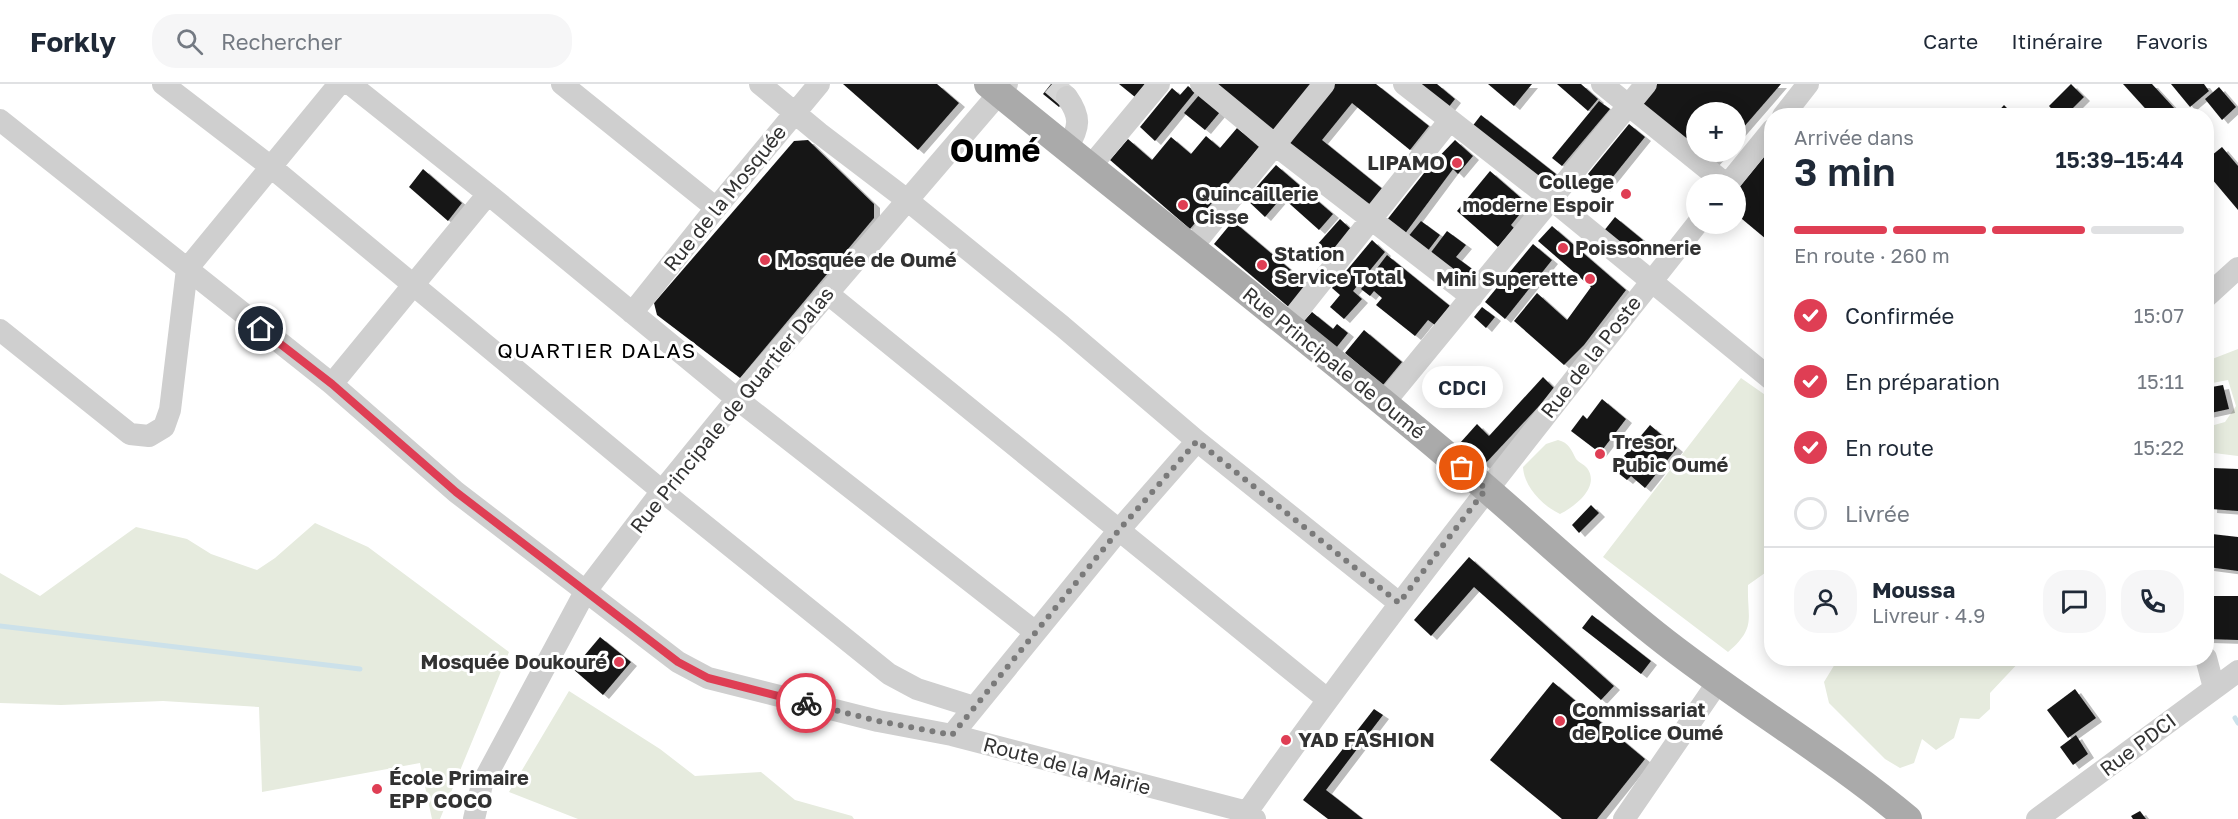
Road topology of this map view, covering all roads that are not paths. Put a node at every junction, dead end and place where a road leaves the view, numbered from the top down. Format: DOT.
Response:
graph roads {
  1 [pos="163,84"];
  2 [pos="339,84"];
  3 [pos="350,84"];
  4 [pos="562,84"];
  5 [pos="760,84"];
  6 [pos="819,84"];
  7 [pos="1159,84"];
  8 [pos="1201,84"];
  9 [pos="1324,84"];
  10 [pos="1404,84"];
  11 [pos="1602,84"];
  12 [pos="1646,84"];
  13 [pos="1808,84"];
  14 [pos="997,87"];
  15 [pos="1067,97"];
  16 [pos="1629,105"];
  17 [pos="1789,108"];
  18 [pos="795,112"];
  19 [pos="0,120"];
  20 [pos="1450,120"];
  21 [pos="1764,140"];
  22 [pos="1275,144"];
  23 [pos="1067,148"];
  24 [pos="271,167"];
  25 [pos="1090,167"];
  26 [pos="1715,174"];
  27 [pos="1735,174"];
  28 [pos="488,194"];
  29 [pos="1551,199"];
  30 [pos="907,200"];
  31 [pos="716,208"];
  32 [pos="1371,219"];
  33 [pos="1689,234"];
  34 [pos="1191,247"];
  35 [pos="2238,268"];
  36 [pos="187,269"];
  37 [pos="1651,282"];
  38 [pos="414,284"];
  39 [pos="2214,290"];
  40 [pos="827,293"];
  41 [pos="1472,297"];
  42 [pos="632,313"];
  43 [pos="1287,325"];
  44 [pos="0,330"];
  45 [pos="1764,374"];
  46 [pos="332,384"];
  47 [pos="737,399"];
  48 [pos="1384,404"];
  49 [pos="1197,441"];
  50 [pos="1486,489"];
  51 [pos="662,491"];
  52 [pos="1119,530"];
  53 [pos="585,592"];
  54 [pos="1399,603"];
  55 [pos="1034,631"];
  56 [pos="2208,666"];
  57 [pos="2238,671"];
  58 [pos="1718,682"];
  59 [pos="2214,688"];
  60 [pos="1327,699"];
  61 [pos="974,706"];
  62 [pos="952,735"];
  63 [pos="1251,816"];
  64 [pos="474,819"];
  65 [pos="1624,819"];
  66 [pos="1908,819"];
  67 [pos="2037,819"];
  1 -- 24 [label="street"];
  2 -- 24 [label="street"];
  3 -- 28 [label="street"];
  4 -- 31 [label="street"];
  5 -- 18 [label="street"];
  6 -- 18 [label="street, Rue de la Mosquée"];
  7 -- 25 [label="street"];
  8 -- 22 [label="street"];
  9 -- 22 [label="street"];
  10 -- 20 [label="street"];
  11 -- 16 [label="street"];
  12 -- 16 [label="street"];
  13 -- 17 [label="street"];
  14 -- 23 [label="main road, Rue Principale de Oumé"];
  14 -- 30 [label="street, Rue Principale de Quartier Dalas"];
  15 -- 23 [label="street"];
  16 -- 26 [label="street"];
  16 -- 29 [label="street"];
  18 -- 30 [label="street"];
  18 -- 31 [label="street, Rue de la Mosquée"];
  19 -- 36 [label="street, Route de la Mairie"];
  20 -- 29 [label="street"];
  20 -- 32 [label="street"];
  21 -- 27 [label="street"];
  22 -- 32 [label="street"];
  22 -- 34 [label="street"];
  23 -- 25 [label="main road, Rue Principale de Oumé"];
  24 -- 36 [label="street"];
  24 -- 38 [label="street"];
  25 -- 34 [label="main road, Rue Principale de Oumé"];
  28 -- 38 [label="street"];
  28 -- 42 [label="street"];
  29 -- 37 [label="street"];
  29 -- 41 [label="street"];
  30 -- 40 [label="street, Rue Principale de Quartier Dalas"];
  30 -- 49 [label="street"];
  31 -- 42 [label="street, Rue de la Mosquée"];
  32 -- 41 [label="street"];
  32 -- 43 [label="street"];
  33 -- 37 [label="street, Rue de la Poste"];
  34 -- 43 [label="main road, Rue Principale de Oumé"];
  35 -- 39 [label="street"];
  36 -- 44 [label="street"];
  36 -- 46 [label="street, Route de la Mairie"];
  37 -- 45 [label="street"];
  37 -- 50 [label="street, Rue de la Poste"];
  38 -- 46 [label="street"];
  38 -- 51 [label="street"];
  40 -- 47 [label="street, Rue Principale de Quartier Dalas"];
  40 -- 52 [label="street"];
  41 -- 48 [label="street"];
  42 -- 47 [label="street"];
  43 -- 48 [label="main road, Rue Principale de Oumé"];
  46 -- 53 [label="street, Route de la Mairie"];
  47 -- 51 [label="street, Rue Principale de Quartier Dalas"];
  47 -- 55 [label="street"];
  48 -- 50 [label="main road, Rue Principale de Oumé"];
  49 -- 52 [label="street"];
  49 -- 54 [label="street"];
  50 -- 54 [label="street, Rue de la Poste"];
  50 -- 58 [label="main road, Rue Principale de Oumé"];
  51 -- 53 [label="street, Rue Principale de Quartier Dalas"];
  51 -- 61 [label="street"];
  52 -- 55 [label="street"];
  52 -- 60 [label="street"];
  53 -- 62 [label="street, Route de la Mairie"];
  53 -- 64 [label="street, Rue Principale de Quartier Dalas"];
  54 -- 60 [label="street, Rue de la Poste"];
  55 -- 61 [label="street"];
  56 -- 59 [label="street"];
  57 -- 59 [label="street, Rue PDCI"];
  58 -- 65 [label="street"];
  58 -- 66 [label="main road, Rue Principale de Oumé"];
  59 -- 67 [label="street, Rue PDCI"];
  60 -- 63 [label="street, Rue de la Poste"];
  61 -- 62 [label="street"];
  62 -- 63 [label="street, Route de la Mairie"];
}
